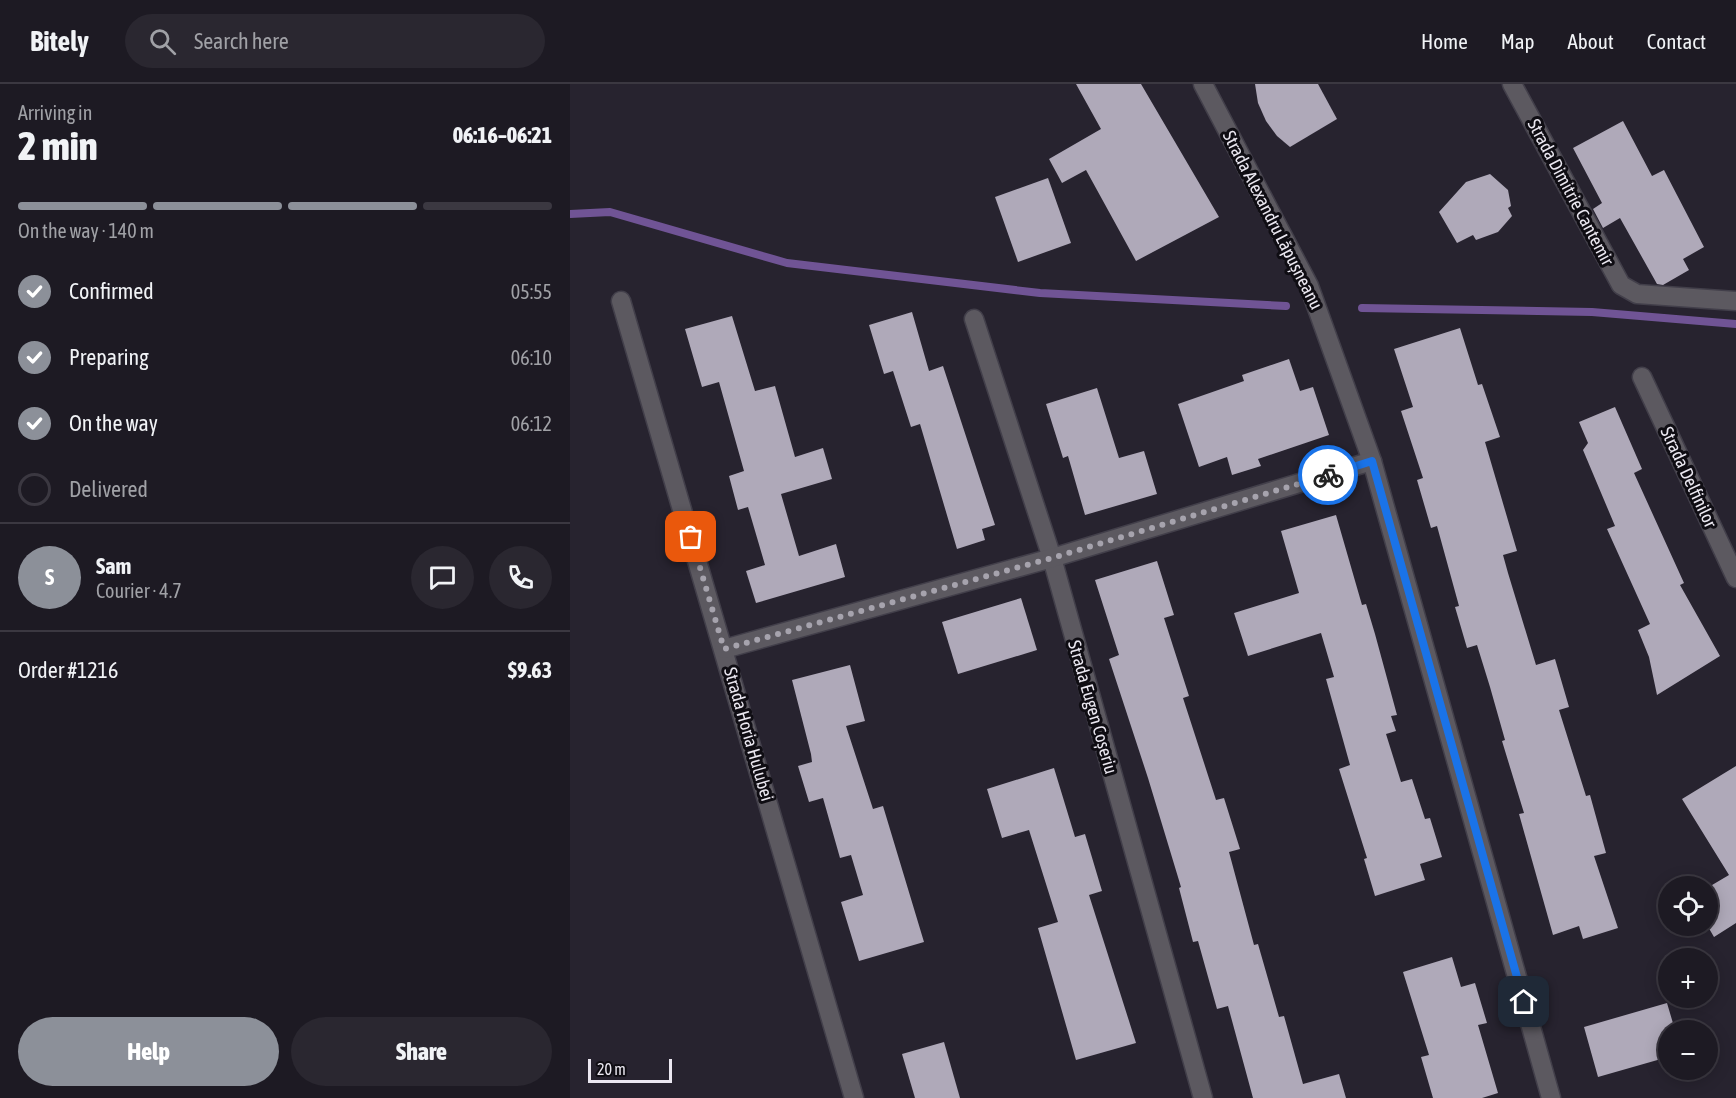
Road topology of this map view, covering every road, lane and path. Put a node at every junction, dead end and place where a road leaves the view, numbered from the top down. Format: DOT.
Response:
graph roads {
  1 [pos="1203,84"];
  2 [pos="1512,84"];
  3 [pos="621,301"];
  4 [pos="1736,301"];
  5 [pos="974,319"];
  6 [pos="1642,377"];
  7 [pos="1372,461"];
  8 [pos="1052,558"];
  9 [pos="1736,578"];
  10 [pos="724,649"];
  11 [pos="854,1098"];
  12 [pos="1203,1098"];
  13 [pos="1551,1098"];
  1 -- 7 [label="street, Strada Alexandru Lăpușneanu"];
  2 -- 4 [label="street, Strada Dimitrie Cantemir"];
  3 -- 10 [label="street, Strada Horia Hulubei"];
  5 -- 8 [label="street, Strada Eugen Coșeriu"];
  6 -- 9 [label="street, Strada Delfinilor"];
  7 -- 8 [label="street"];
  7 -- 13 [label="street, Strada Alexandru Lăpușneanu"];
  8 -- 10 [label="street"];
  8 -- 12 [label="street, Strada Eugen Coșeriu"];
  10 -- 11 [label="street, Strada Horia Hulubei"];
}
